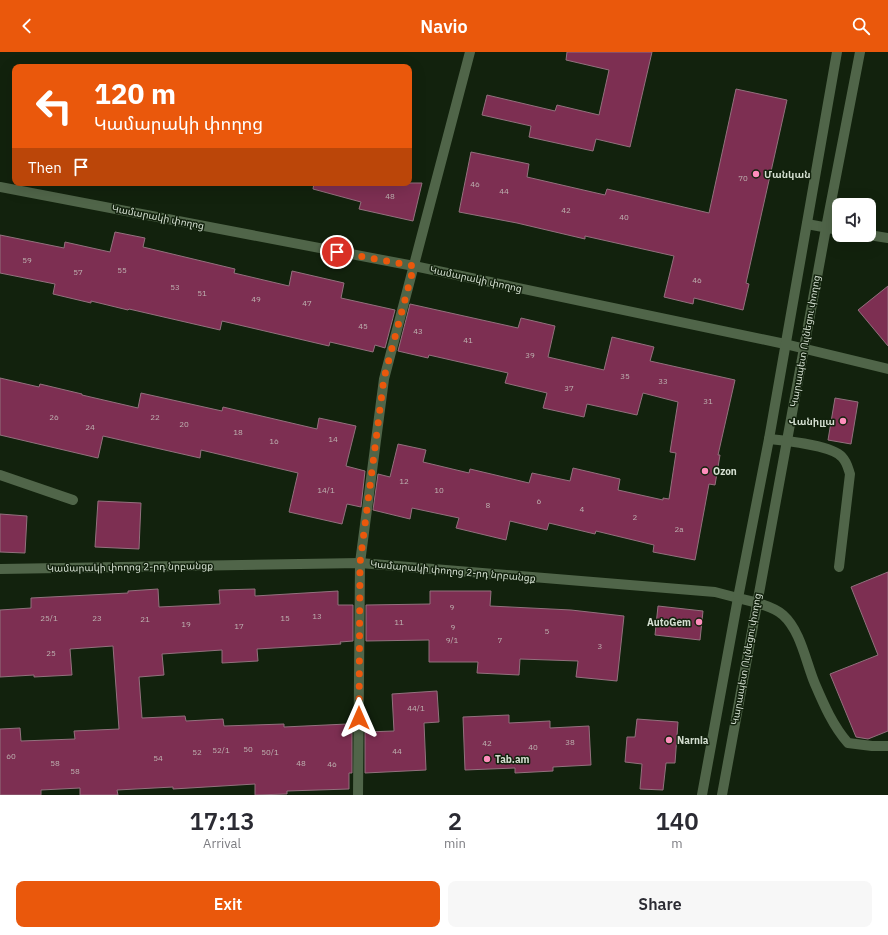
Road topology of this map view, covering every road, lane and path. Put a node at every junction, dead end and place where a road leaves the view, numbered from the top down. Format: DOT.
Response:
graph roads {
  1 [pos="470,52"];
  2 [pos="838,52"];
  3 [pos="860,52"];
  4 [pos="0,187"];
  5 [pos="808,224"];
  6 [pos="826,228"];
  7 [pos="832,229"];
  8 [pos="876,236"];
  9 [pos="888,238"];
  10 [pos="414,266"];
  11 [pos="785,344"];
  12 [pos="804,348"];
  13 [pos="888,369"];
  14 [pos="769,438"];
  15 [pos="787,441"];
  16 [pos="0,475"];
  17 [pos="73,500"];
  18 [pos="360,563"];
  19 [pos="839,567"];
  20 [pos="0,569"];
  21 [pos="738,598"];
  22 [pos="757,602"];
  23 [pos="888,746"];
  24 [pos="358,795"];
  25 [pos="702,795"];
  26 [pos="722,795"];
  1 -- 10 [label="street"];
  2 -- 5 [label="street, Կարապետ Ուլնեցու փողոց"];
  3 -- 6 [label="street, Կարապետ Ուլնեցու փողոց"];
  4 -- 10 [label="street, Կամարակի փողոց"];
  5 -- 6 [label="street"];
  5 -- 11 [label="street, Կարապետ Ուլնեցու փողոց"];
  6 -- 7 [label="street"];
  6 -- 12 [label="street, Կարապետ Ուլնեցու փողոց"];
  8 -- 9 [label="street"];
  10 -- 11 [label="street, Կամարակի փողոց"];
  10 -- 18 [label="street"];
  11 -- 12 [label="street, Կամարակի փողոց"];
  11 -- 14 [label="street, Կարապետ Ուլնեցու փողոց"];
  12 -- 13 [label="street, Կամարակի փողոց"];
  12 -- 15 [label="street, Կարապետ Ուլնեցու փողոց"];
  14 -- 15 [label="street"];
  14 -- 21 [label="street, Կարապետ Ուլնեցու փողոց"];
  15 -- 19 [label="street"];
  15 -- 22 [label="street, Կարապետ Ուլնեցու փողոց"];
  16 -- 17 [label="street"];
  18 -- 20 [label="street, Կամարակի փողոց 2-րդ նրբանցք"];
  18 -- 21 [label="street, Կամարակի փողոց 2-րդ նրբանցք"];
  18 -- 24 [label="street"];
  21 -- 22 [label="street, Կամարակի փողոց 2-րդ նրբանցք"];
  21 -- 25 [label="street, Կարապետ Ուլնեցու փողոց"];
  22 -- 23 [label="street, Կամարակի փողոց 2-րդ նրբանցք"];
  22 -- 26 [label="street, Կարապետ Ուլնեցու փողոց"];
}
